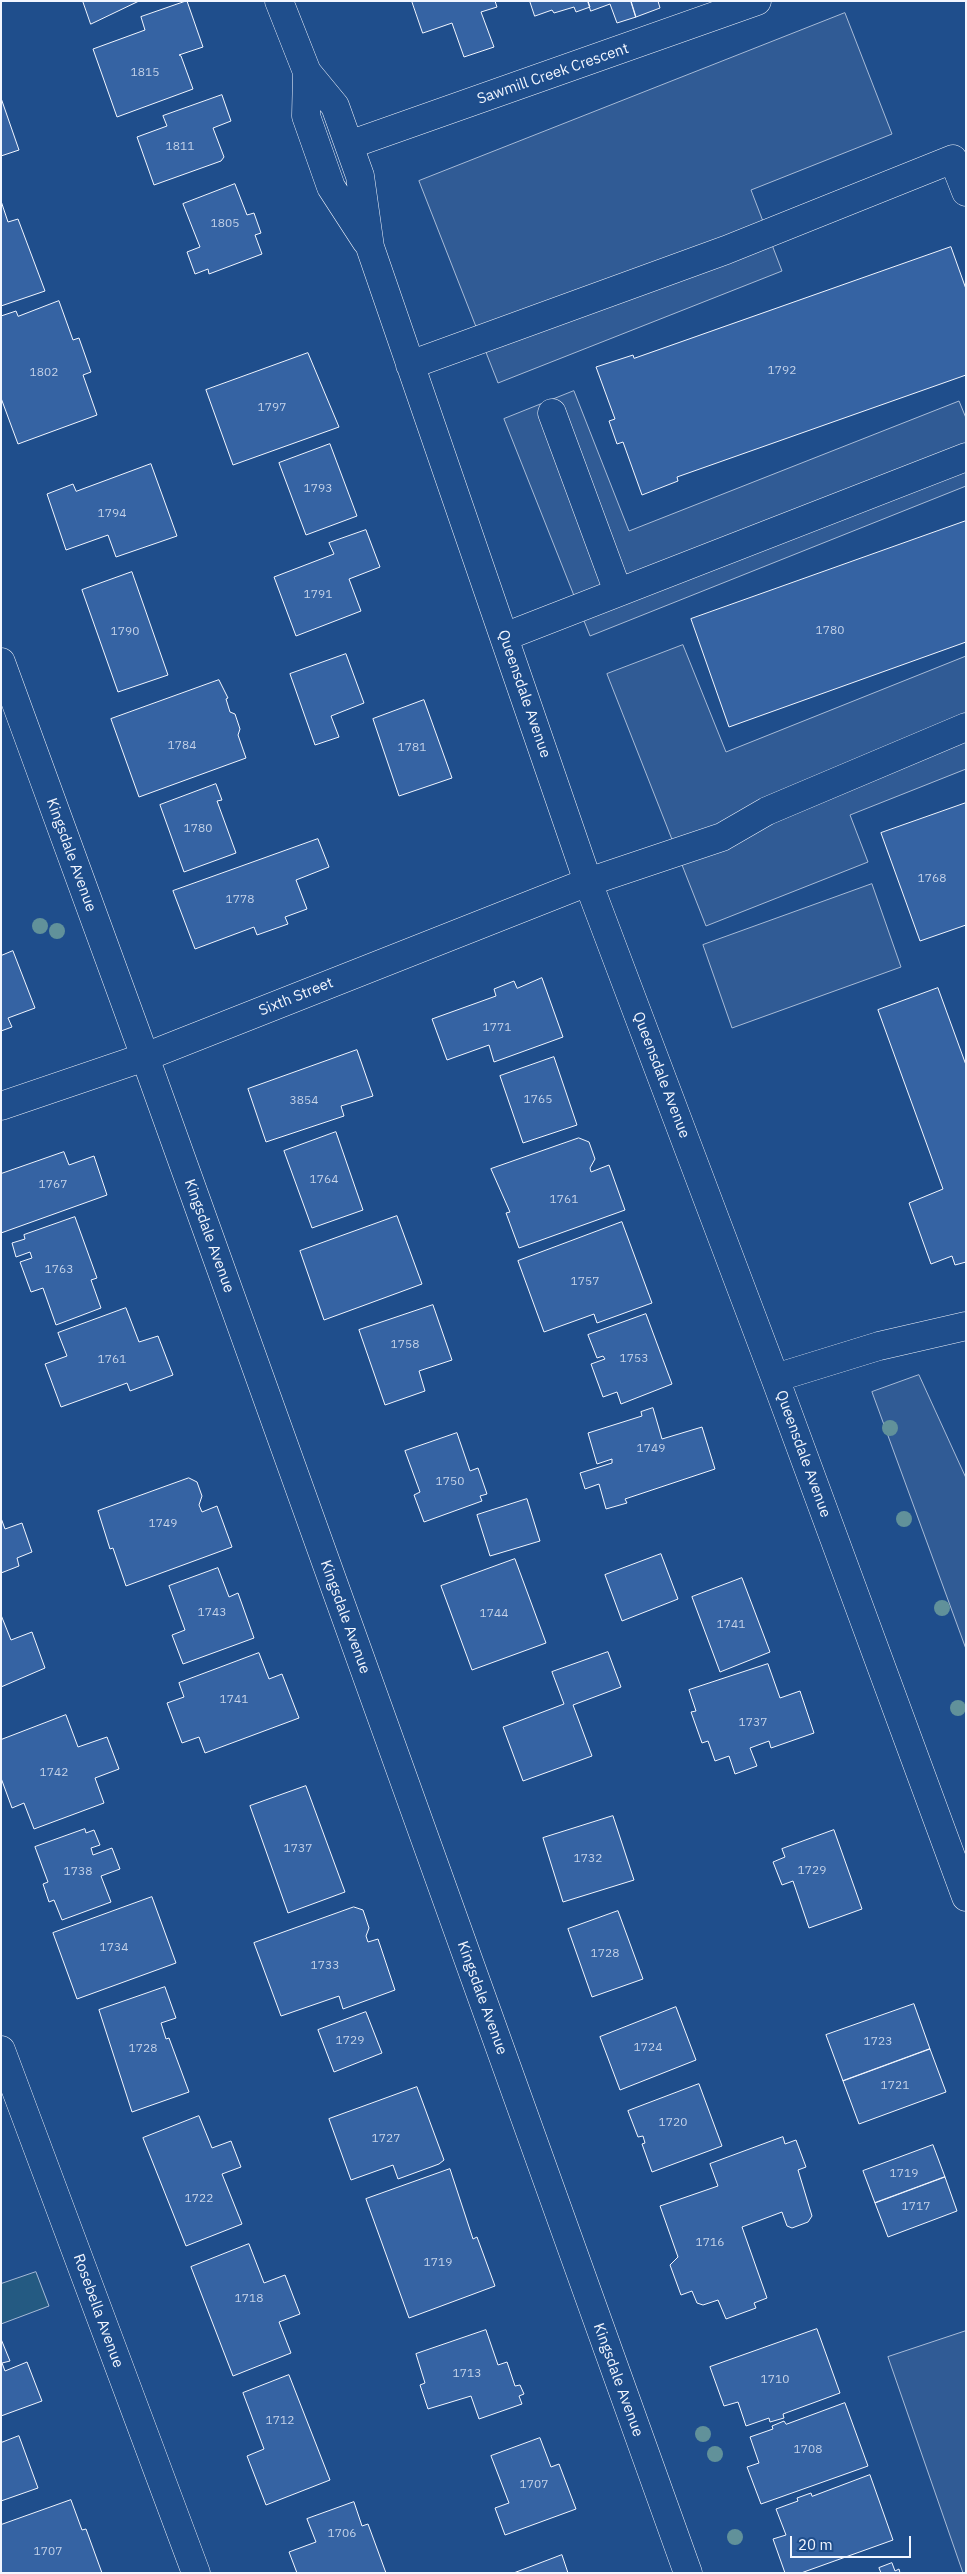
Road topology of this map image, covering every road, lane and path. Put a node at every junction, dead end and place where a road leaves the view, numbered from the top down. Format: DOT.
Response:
graph roads {
  1 [pos="279,1"];
  2 [pos="757,1"];
  3 [pos="307,72"];
  4 [pos="349,145"];
  5 [pos="966,192"];
  6 [pos="370,247"];
  7 [pos="410,365"];
  8 [pos="552,413"];
  9 [pos="966,457"];
  10 [pos="618,592"];
  11 [pos="504,637"];
  12 [pos="1,662"];
  13 [pos="966,727"];
  14 [pos="588,882"];
  15 [pos="145,1056"];
  16 [pos="1,1106"];
  17 [pos="966,1326"];
  18 [pos="775,1378"];
  19 [pos="966,1897"];
  20 [pos="1,2050"];
  21 [pos="196,2573"];
  22 [pos="688,2573"];
  1 -- 3 [label="street, Queensdale Avenue"];
  2 -- 4 [label="street, Sawmill Creek Crescent"];
  3 -- 4 [label="street, Queensdale Avenue"];
  3 -- 6 [label="street, Queensdale Avenue"];
  4 -- 6 [label="street, Queensdale Avenue"];
  5 -- 7 [label="street"];
  6 -- 7 [label="street, Queensdale Avenue"];
  7 -- 11 [label="street, Queensdale Avenue"];
  8 -- 10 [label="street"];
  9 -- 10 [label="street"];
  10 -- 11 [label="street"];
  11 -- 14 [label="street, Queensdale Avenue"];
  12 -- 15 [label="street, Kingsdale Avenue"];
  13 -- 14 [label="street, Sixth Street"];
  14 -- 15 [label="street, Sixth Street"];
  14 -- 18 [label="street, Queensdale Avenue"];
  15 -- 16 [label="street, Sixth Street"];
  15 -- 22 [label="street, Kingsdale Avenue"];
  17 -- 18 [label="street"];
  18 -- 19 [label="street, Queensdale Avenue"];
  20 -- 21 [label="street, Rosebella Avenue"];
}
